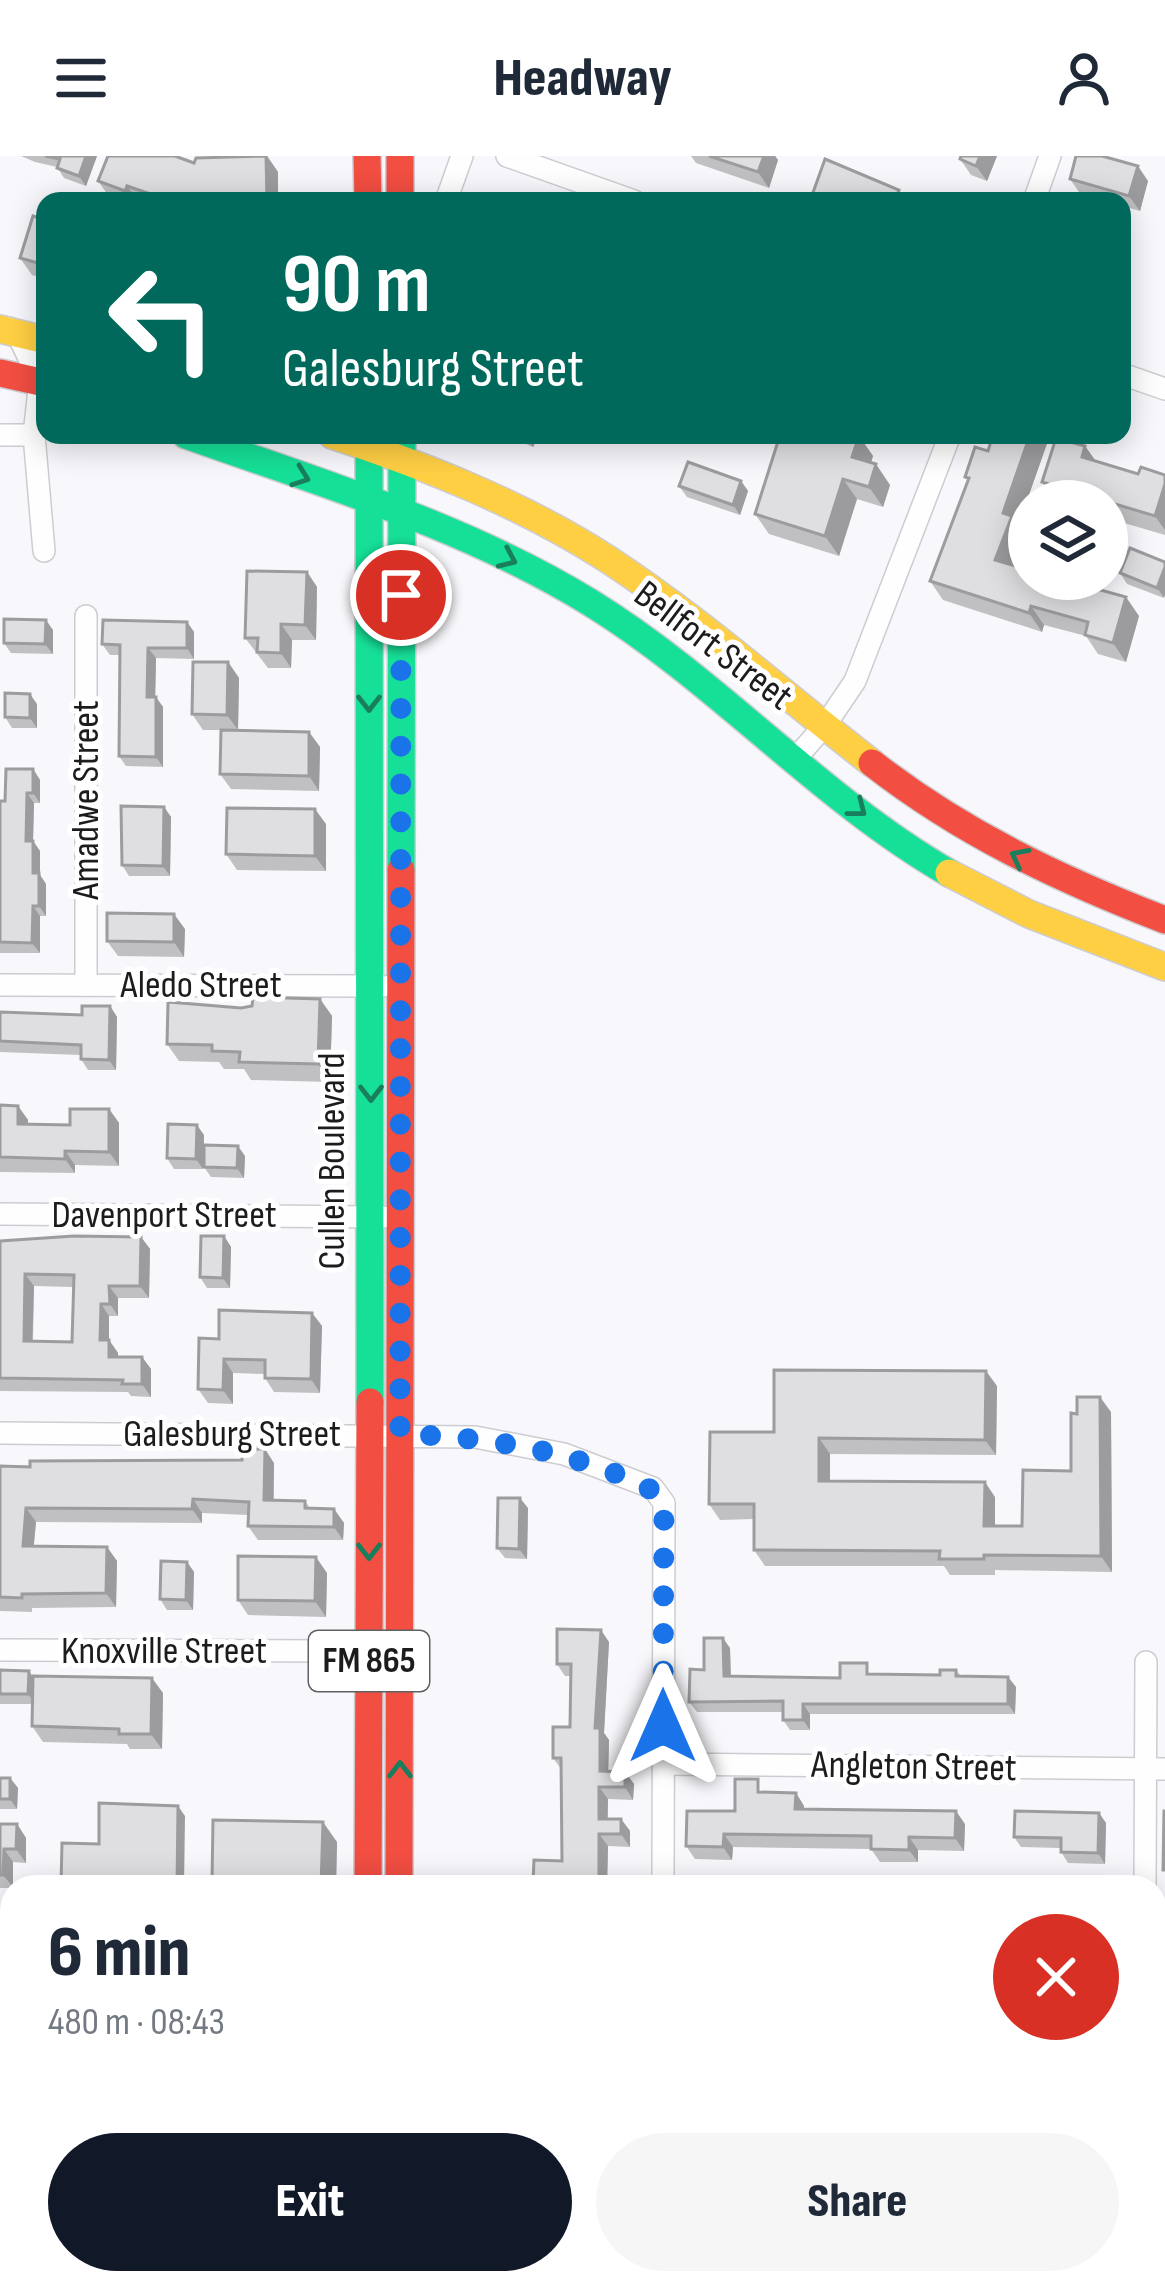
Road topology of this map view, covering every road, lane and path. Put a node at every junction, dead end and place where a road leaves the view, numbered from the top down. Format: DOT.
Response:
graph roads {
  1 [pos="367,156"];
  2 [pos="400,156"];
  3 [pos="462,156"];
  4 [pos="507,156"];
  5 [pos="1050,156"];
  6 [pos="368,192"];
  7 [pos="400,192"];
  8 [pos="449,192"];
  9 [pos="609,192"];
  10 [pos="1037,192"];
  11 [pos="5,328"];
  12 [pos="36,337"];
  13 [pos="36,373"];
  14 [pos="0,374"];
  15 [pos="1131,377"];
  16 [pos="36,381"];
  17 [pos="1165,389"];
  18 [pos="36,422"];
  19 [pos="0,435"];
  20 [pos="34,435"];
  21 [pos="210,444"];
  22 [pos="369,444"];
  23 [pos="947,444"];
  24 [pos="403,448"];
  25 [pos="368,502"];
  26 [pos="400,514"];
  27 [pos="44,551"];
  28 [pos="86,616"];
  29 [pos="694,618"];
  30 [pos="664,652"];
  31 [pos="826,724"];
  32 [pos="795,759"];
  33 [pos="1080,888"];
  34 [pos="1165,920"];
  35 [pos="1066,931"];
  36 [pos="1165,967"];
  37 [pos="0,985"];
  38 [pos="86,985"];
  39 [pos="372,986"];
  40 [pos="402,986"];
  41 [pos="0,1214"];
  42 [pos="371,1216"];
  43 [pos="400,1217"];
  44 [pos="0,1433"];
  45 [pos="370,1434"];
  46 [pos="400,1434"];
  47 [pos="0,1650"];
  48 [pos="369,1651"];
  49 [pos="400,1651"];
  50 [pos="1146,1662"];
  51 [pos="663,1764"];
  52 [pos="1155,1769"];
  53 [pos="368,1875"];
  54 [pos="399,1875"];
  55 [pos="663,1875"];
  56 [pos="1146,1875"];
  1 -- 6 [label="main road"];
  2 -- 7 [label="main road"];
  3 -- 8 [label="street"];
  4 -- 9 [label="street"];
  5 -- 10 [label="street"];
  11 -- 12 [label="main road"];
  11 -- 13 [label="street"];
  14 -- 16 [label="main road"];
  15 -- 17 [label="street"];
  18 -- 20 [label="street"];
  19 -- 20 [label="street"];
  20 -- 27 [label="street"];
  21 -- 25 [label="main road, Bellfort Street, one-way"];
  22 -- 25 [label="main road, Cullen Boulevard / FM 865"];
  23 -- 31 [label="street"];
  24 -- 26 [label="main road, Cullen Boulevard / FM 865"];
  24 -- 29 [label="main road, Bellfort Street"];
  25 -- 26 [label="main road, Bellfort Street"];
  25 -- 39 [label="main road, Cullen Boulevard / FM 865, one-way"];
  26 -- 30 [label="main road, Bellfort Street, one-way"];
  26 -- 40 [label="main road, Cullen Boulevard / FM 865"];
  28 -- 38 [label="street, Amadwe Street"];
  29 -- 30 [label="main road"];
  29 -- 31 [label="main road, Bellfort Street"];
  30 -- 32 [label="main road, Bellfort Street"];
  31 -- 32 [label="street"];
  33 -- 31 [label="main road, Bellfort Street, one-way"];
  32 -- 35 [label="main road, Bellfort Street, one-way"];
  33 -- 34 [label="main road, Bellfort Street"];
  33 -- 35 [label="main road"];
  35 -- 36 [label="main road, Bellfort Street"];
  37 -- 38 [label="street, Aledo Street"];
  38 -- 39 [label="street, Aledo Street"];
  39 -- 40 [label="street, Aledo Street"];
  39 -- 42 [label="main road, Cullen Boulevard / FM 865, one-way"];
  40 -- 43 [label="main road, Cullen Boulevard / FM 865"];
  41 -- 42 [label="street, Davenport Street"];
  42 -- 43 [label="street, Davenport Street"];
  42 -- 45 [label="main road, Cullen Boulevard / FM 865"];
  43 -- 46 [label="main road, Cullen Boulevard / FM 865"];
  44 -- 45 [label="street, Galesburg Street"];
  45 -- 46 [label="street, Galesburg Street"];
  45 -- 48 [label="main road, Cullen Boulevard / FM 865, one-way"];
  46 -- 49 [label="main road, Cullen Boulevard / FM 865"];
  46 -- 51 [label="street, Galesburg Street"];
  47 -- 48 [label="street, Knoxville Street"];
  48 -- 49 [label="street, Knoxville Street"];
  48 -- 53 [label="main road, Cullen Boulevard / FM 865"];
  54 -- 49 [label="main road, Cullen Boulevard / FM 865, one-way"];
  50 -- 52 [label="street"];
  51 -- 52 [label="street, Angleton Street"];
  51 -- 55 [label="street"];
  52 -- 56 [label="street"];
}
